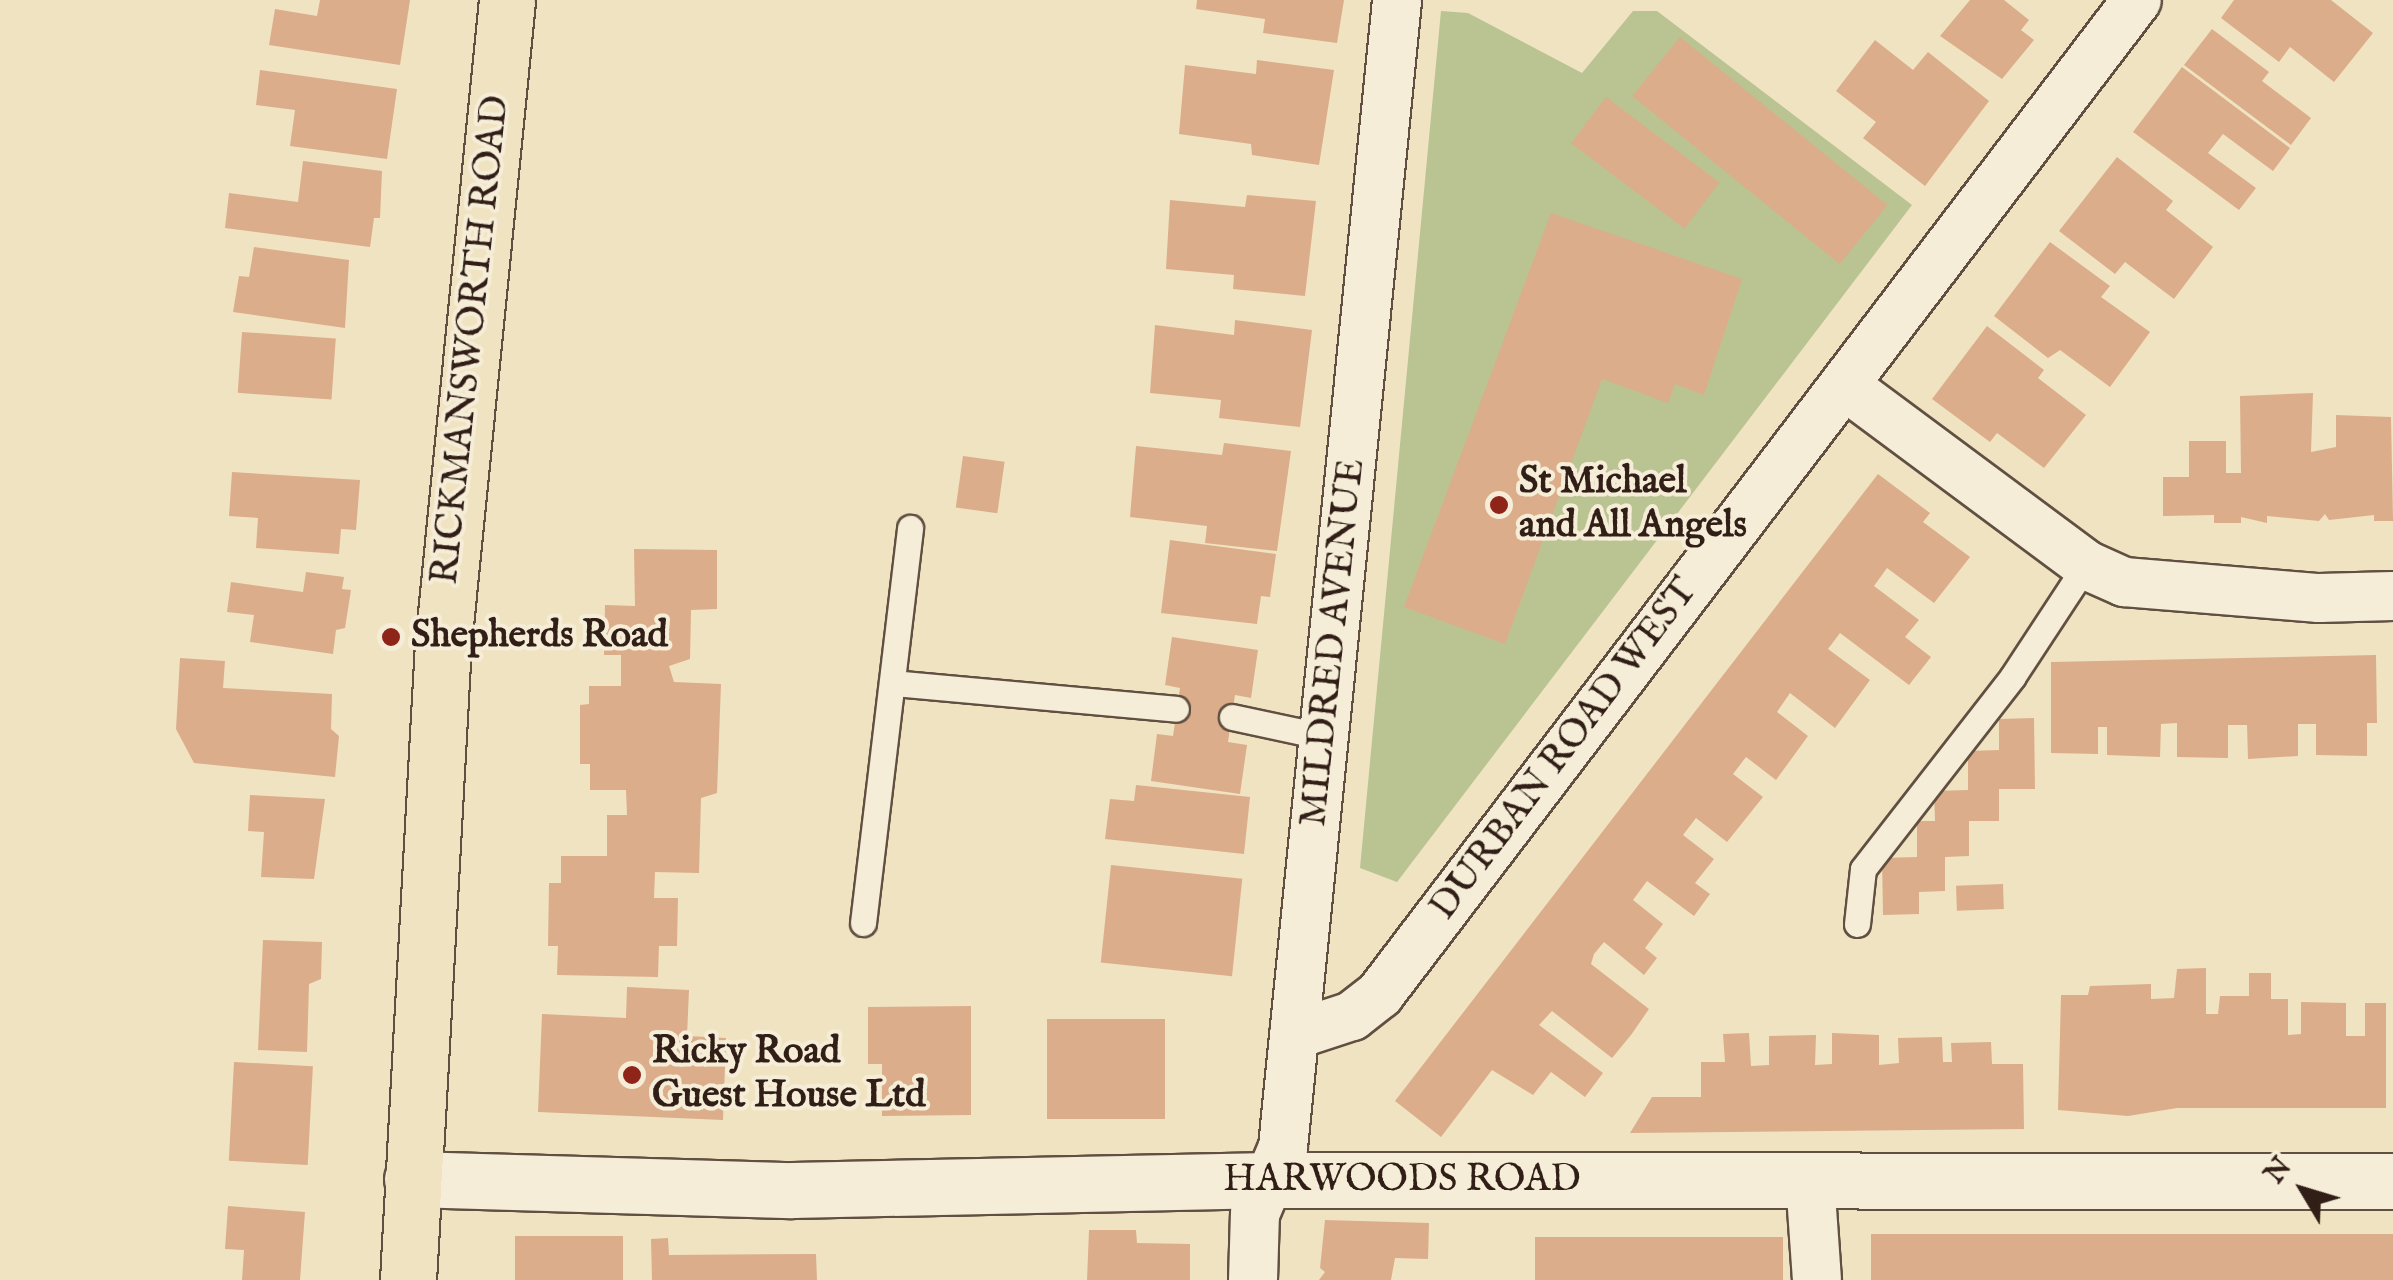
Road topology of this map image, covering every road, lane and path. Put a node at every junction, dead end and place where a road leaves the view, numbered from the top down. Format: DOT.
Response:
graph roads {
  1 [pos="507,0"];
  2 [pos="1397,0"];
  3 [pos="2137,0"];
  4 [pos="1844,385"];
  5 [pos="910,528"];
  6 [pos="2086,565"];
  7 [pos="2393,596"];
  8 [pos="893,684"];
  9 [pos="1176,710"];
  10 [pos="1232,717"];
  11 [pos="1325,737"];
  12 [pos="862,924"];
  13 [pos="1856,924"];
  14 [pos="1294,1034"];
  15 [pos="412,1180"];
  16 [pos="1270,1180"];
  17 [pos="1810,1180"];
  18 [pos="2393,1182"];
  19 [pos="408,1280"];
  20 [pos="1253,1280"];
  21 [pos="1818,1280"];
  1 -- 15 [label="main road, RICKMANSWORTH ROAD"];
  2 -- 11 [label="street, MILDRED AVENUE"];
  3 -- 4 [label="street, DURBAN ROAD WEST"];
  4 -- 6 [label="street"];
  4 -- 14 [label="street, DURBAN ROAD WEST"];
  5 -- 8 [label="lane"];
  6 -- 7 [label="street"];
  6 -- 13 [label="lane"];
  8 -- 9 [label="lane"];
  8 -- 12 [label="lane"];
  10 -- 11 [label="lane"];
  11 -- 14 [label="street, MILDRED AVENUE"];
  14 -- 16 [label="street, MILDRED AVENUE"];
  15 -- 16 [label="street, HARWOODS ROAD"];
  15 -- 19 [label="main road, RICKMANSWORTH ROAD"];
  16 -- 17 [label="street, HARWOODS ROAD"];
  16 -- 20 [label="street, MILDRED AVENUE"];
  17 -- 18 [label="street, HARWOODS ROAD"];
  17 -- 21 [label="street"];
}
